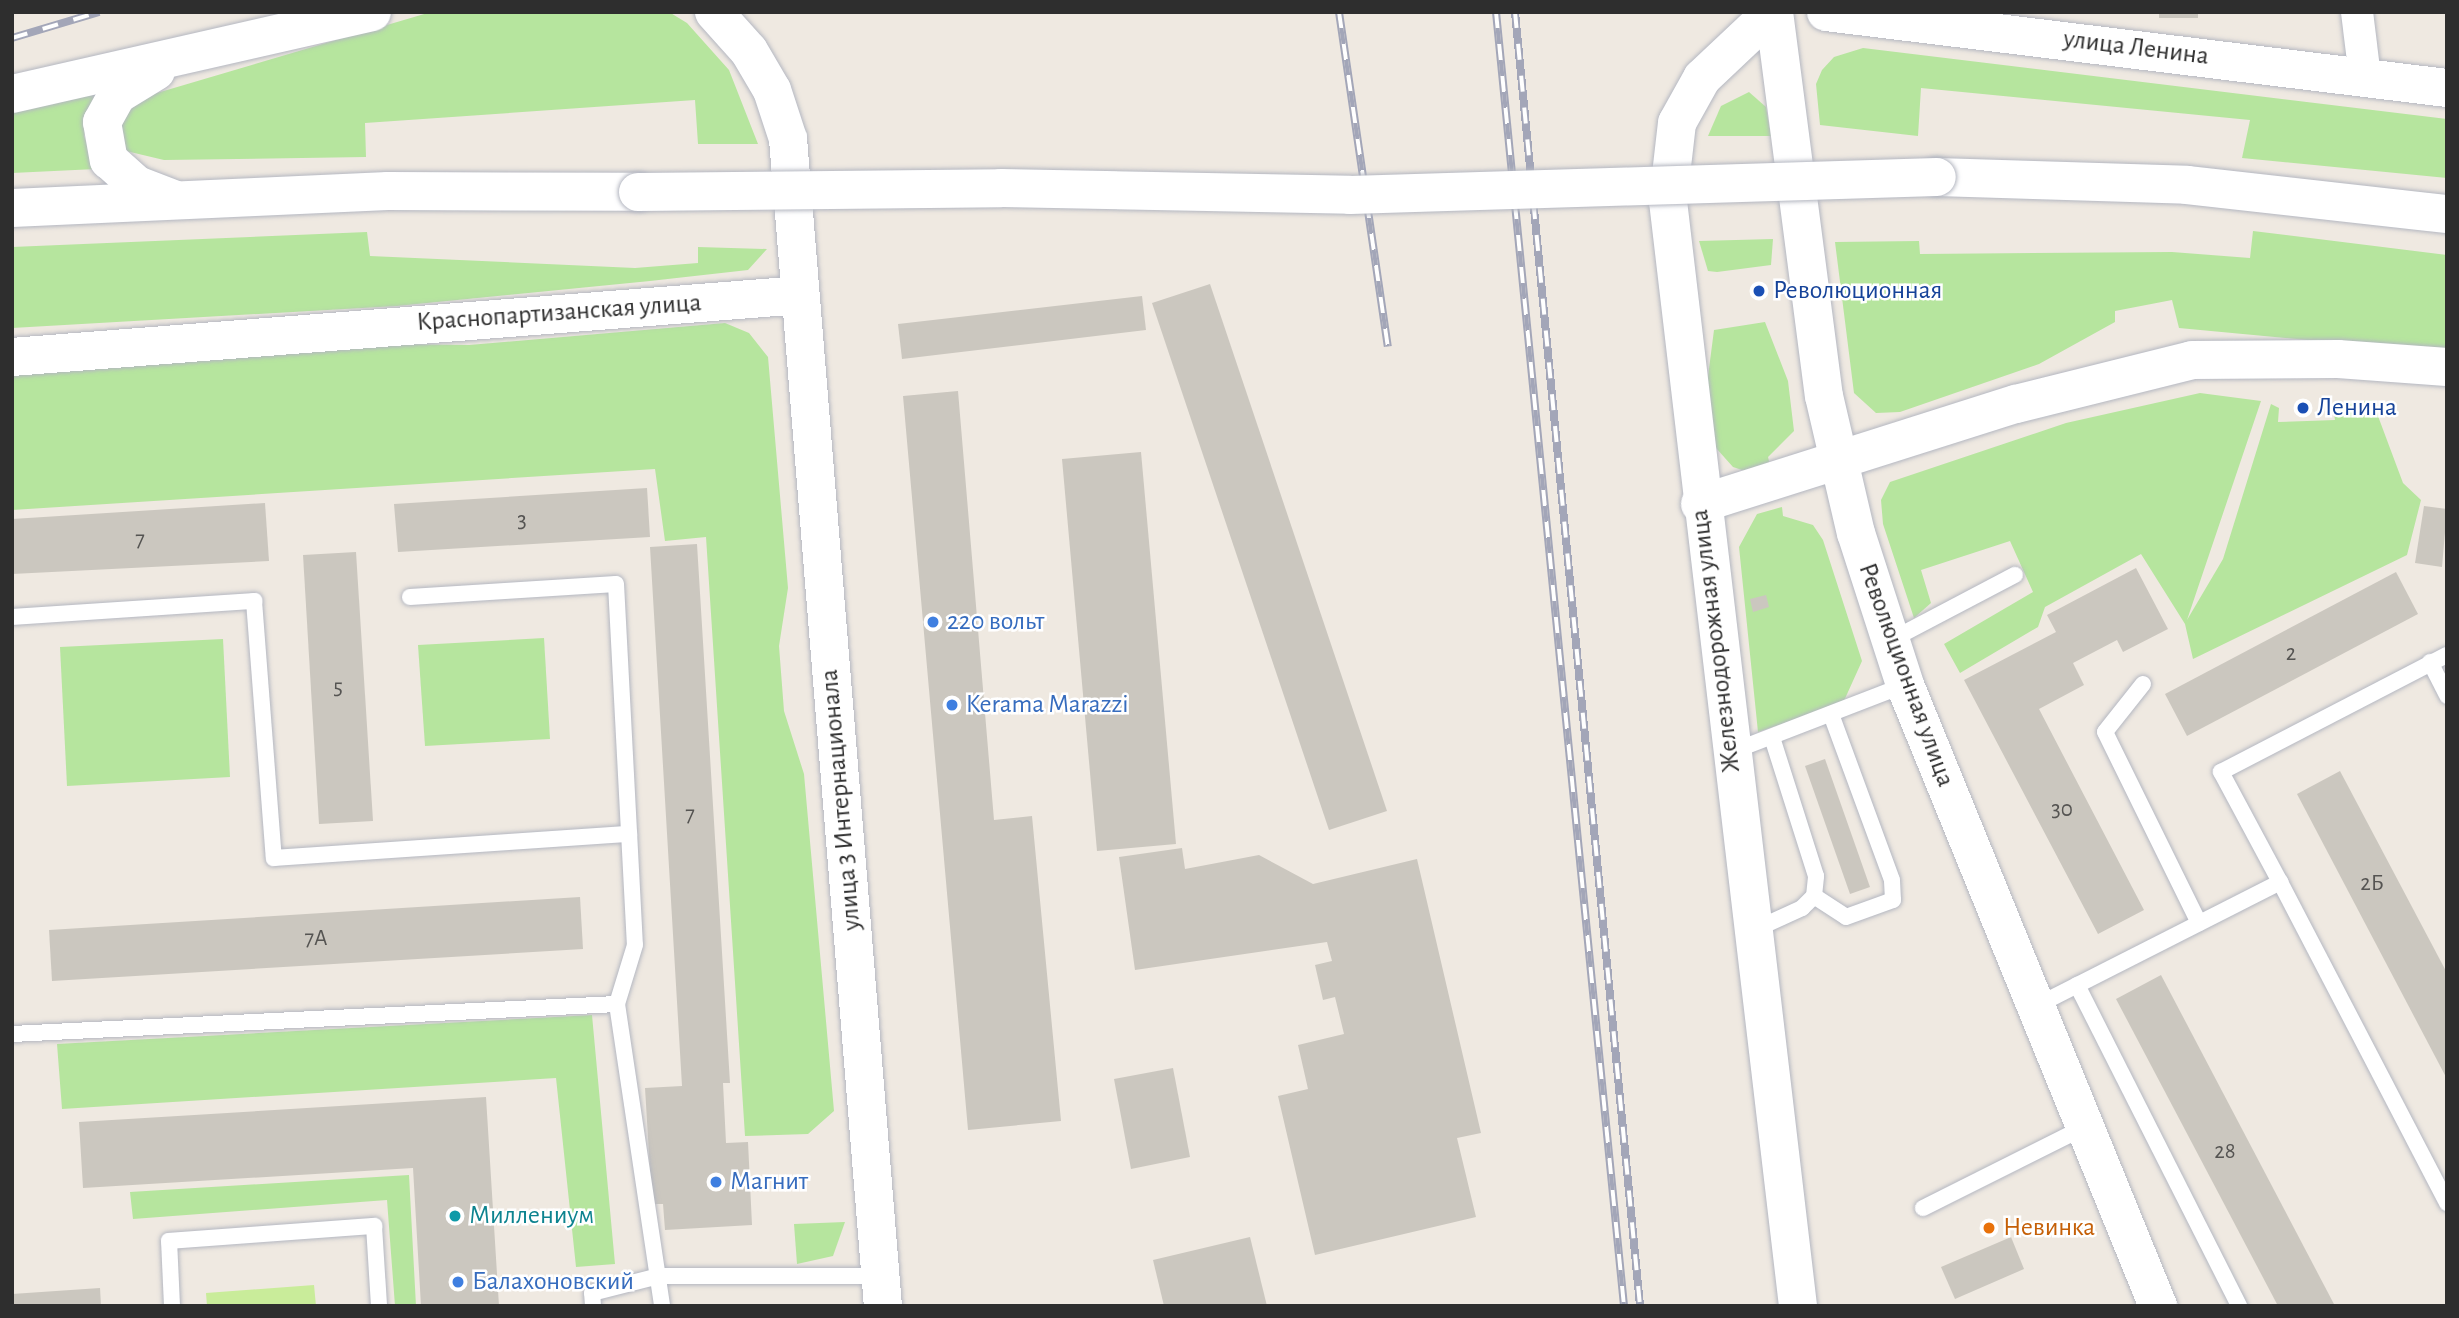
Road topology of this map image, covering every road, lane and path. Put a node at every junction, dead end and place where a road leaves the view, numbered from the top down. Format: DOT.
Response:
graph roads {
  1 [pos="372,12"];
  2 [pos="714,12"];
  3 [pos="1773,12"];
  4 [pos="1825,12"];
  5 [pos="2357,12"];
  6 [pos="170,63"];
  7 [pos="2365,77"];
  8 [pos="2447,88"];
  9 [pos="12,94"];
  10 [pos="177,200"];
  11 [pos="12,208"];
  12 [pos="2447,214"];
  13 [pos="801,295"];
  14 [pos="12,357"];
  15 [pos="2447,368"];
  16 [pos="1837,462"];
  17 [pos="1700,504"];
  18 [pos="2015,575"];
  19 [pos="410,597"];
  20 [pos="12,617"];
  21 [pos="1891,640"];
  22 [pos="2447,655"];
  23 [pos="2430,662"];
  24 [pos="2143,684"];
  25 [pos="1905,685"];
  26 [pos="2447,696"];
  27 [pos="1831,714"];
  28 [pos="1772,737"];
  29 [pos="1729,753"];
  30 [pos="629,834"];
  31 [pos="2280,882"];
  32 [pos="1814,896"];
  33 [pos="2199,923"];
  34 [pos="1752,931"];
  35 [pos="2077,985"];
  36 [pos="617,1004"];
  37 [pos="2035,1007"];
  38 [pos="12,1034"];
  39 [pos="2083,1128"];
  40 [pos="2447,1203"];
  41 [pos="1923,1208"];
  42 [pos="659,1276"];
  43 [pos="882,1291"];
  44 [pos="172,1306"];
  45 [pos="379,1306"];
  46 [pos="593,1306"];
  47 [pos="662,1306"];
  48 [pos="1798,1306"];
  49 [pos="2158,1306"];
  50 [pos="2239,1306"];
  1 -- 6 [label="main road"];
  2 -- 13 [label="main road"];
  3 -- 16 [label="main road, Революционная улица"];
  3 -- 17 [label="main road, Железнодорожная улица"];
  4 -- 7 [label="main road, улица Ленина"];
  5 -- 7 [label="street"];
  6 -- 9 [label="main road"];
  6 -- 10 [label="main road"];
  7 -- 8 [label="main road, улица Ленина"];
  10 -- 11 [label="main road"];
  10 -- 12 [label="main road, bridge"];
  13 -- 14 [label="main road, Краснопартизанская улица"];
  13 -- 43 [label="main road, улица 3 Интернационала"];
  15 -- 16 [label="main road"];
  16 -- 17 [label="main road"];
  16 -- 21 [label="main road, Революционная улица"];
  17 -- 29 [label="main road, Железнодорожная улица"];
  18 -- 21 [label="lane"];
  19 -- 30 [label="lane"];
  20 -- 30 [label="lane"];
  21 -- 25 [label="main road, Революционная улица"];
  22 -- 23 [label="lane"];
  23 -- 26 [label="lane"];
  23 -- 31 [label="lane"];
  24 -- 33 [label="lane"];
  25 -- 27 [label="lane"];
  25 -- 37 [label="main road, Революционная улица"];
  27 -- 28 [label="lane"];
  27 -- 32 [label="lane"];
  28 -- 29 [label="lane"];
  28 -- 32 [label="lane"];
  29 -- 34 [label="main road, Железнодорожная улица"];
  30 -- 36 [label="lane"];
  31 -- 33 [label="lane"];
  31 -- 40 [label="lane"];
  32 -- 34 [label="lane"];
  33 -- 35 [label="lane"];
  34 -- 48 [label="main road, Железнодорожная улица"];
  35 -- 37 [label="lane"];
  35 -- 50 [label="lane"];
  36 -- 38 [label="lane"];
  36 -- 42 [label="lane"];
  37 -- 39 [label="main road, Революционная улица"];
  39 -- 41 [label="lane"];
  39 -- 49 [label="main road, Революционная улица"];
  42 -- 43 [label="lane"];
  42 -- 46 [label="lane"];
  42 -- 47 [label="lane"];
  44 -- 45 [label="lane"];
}
